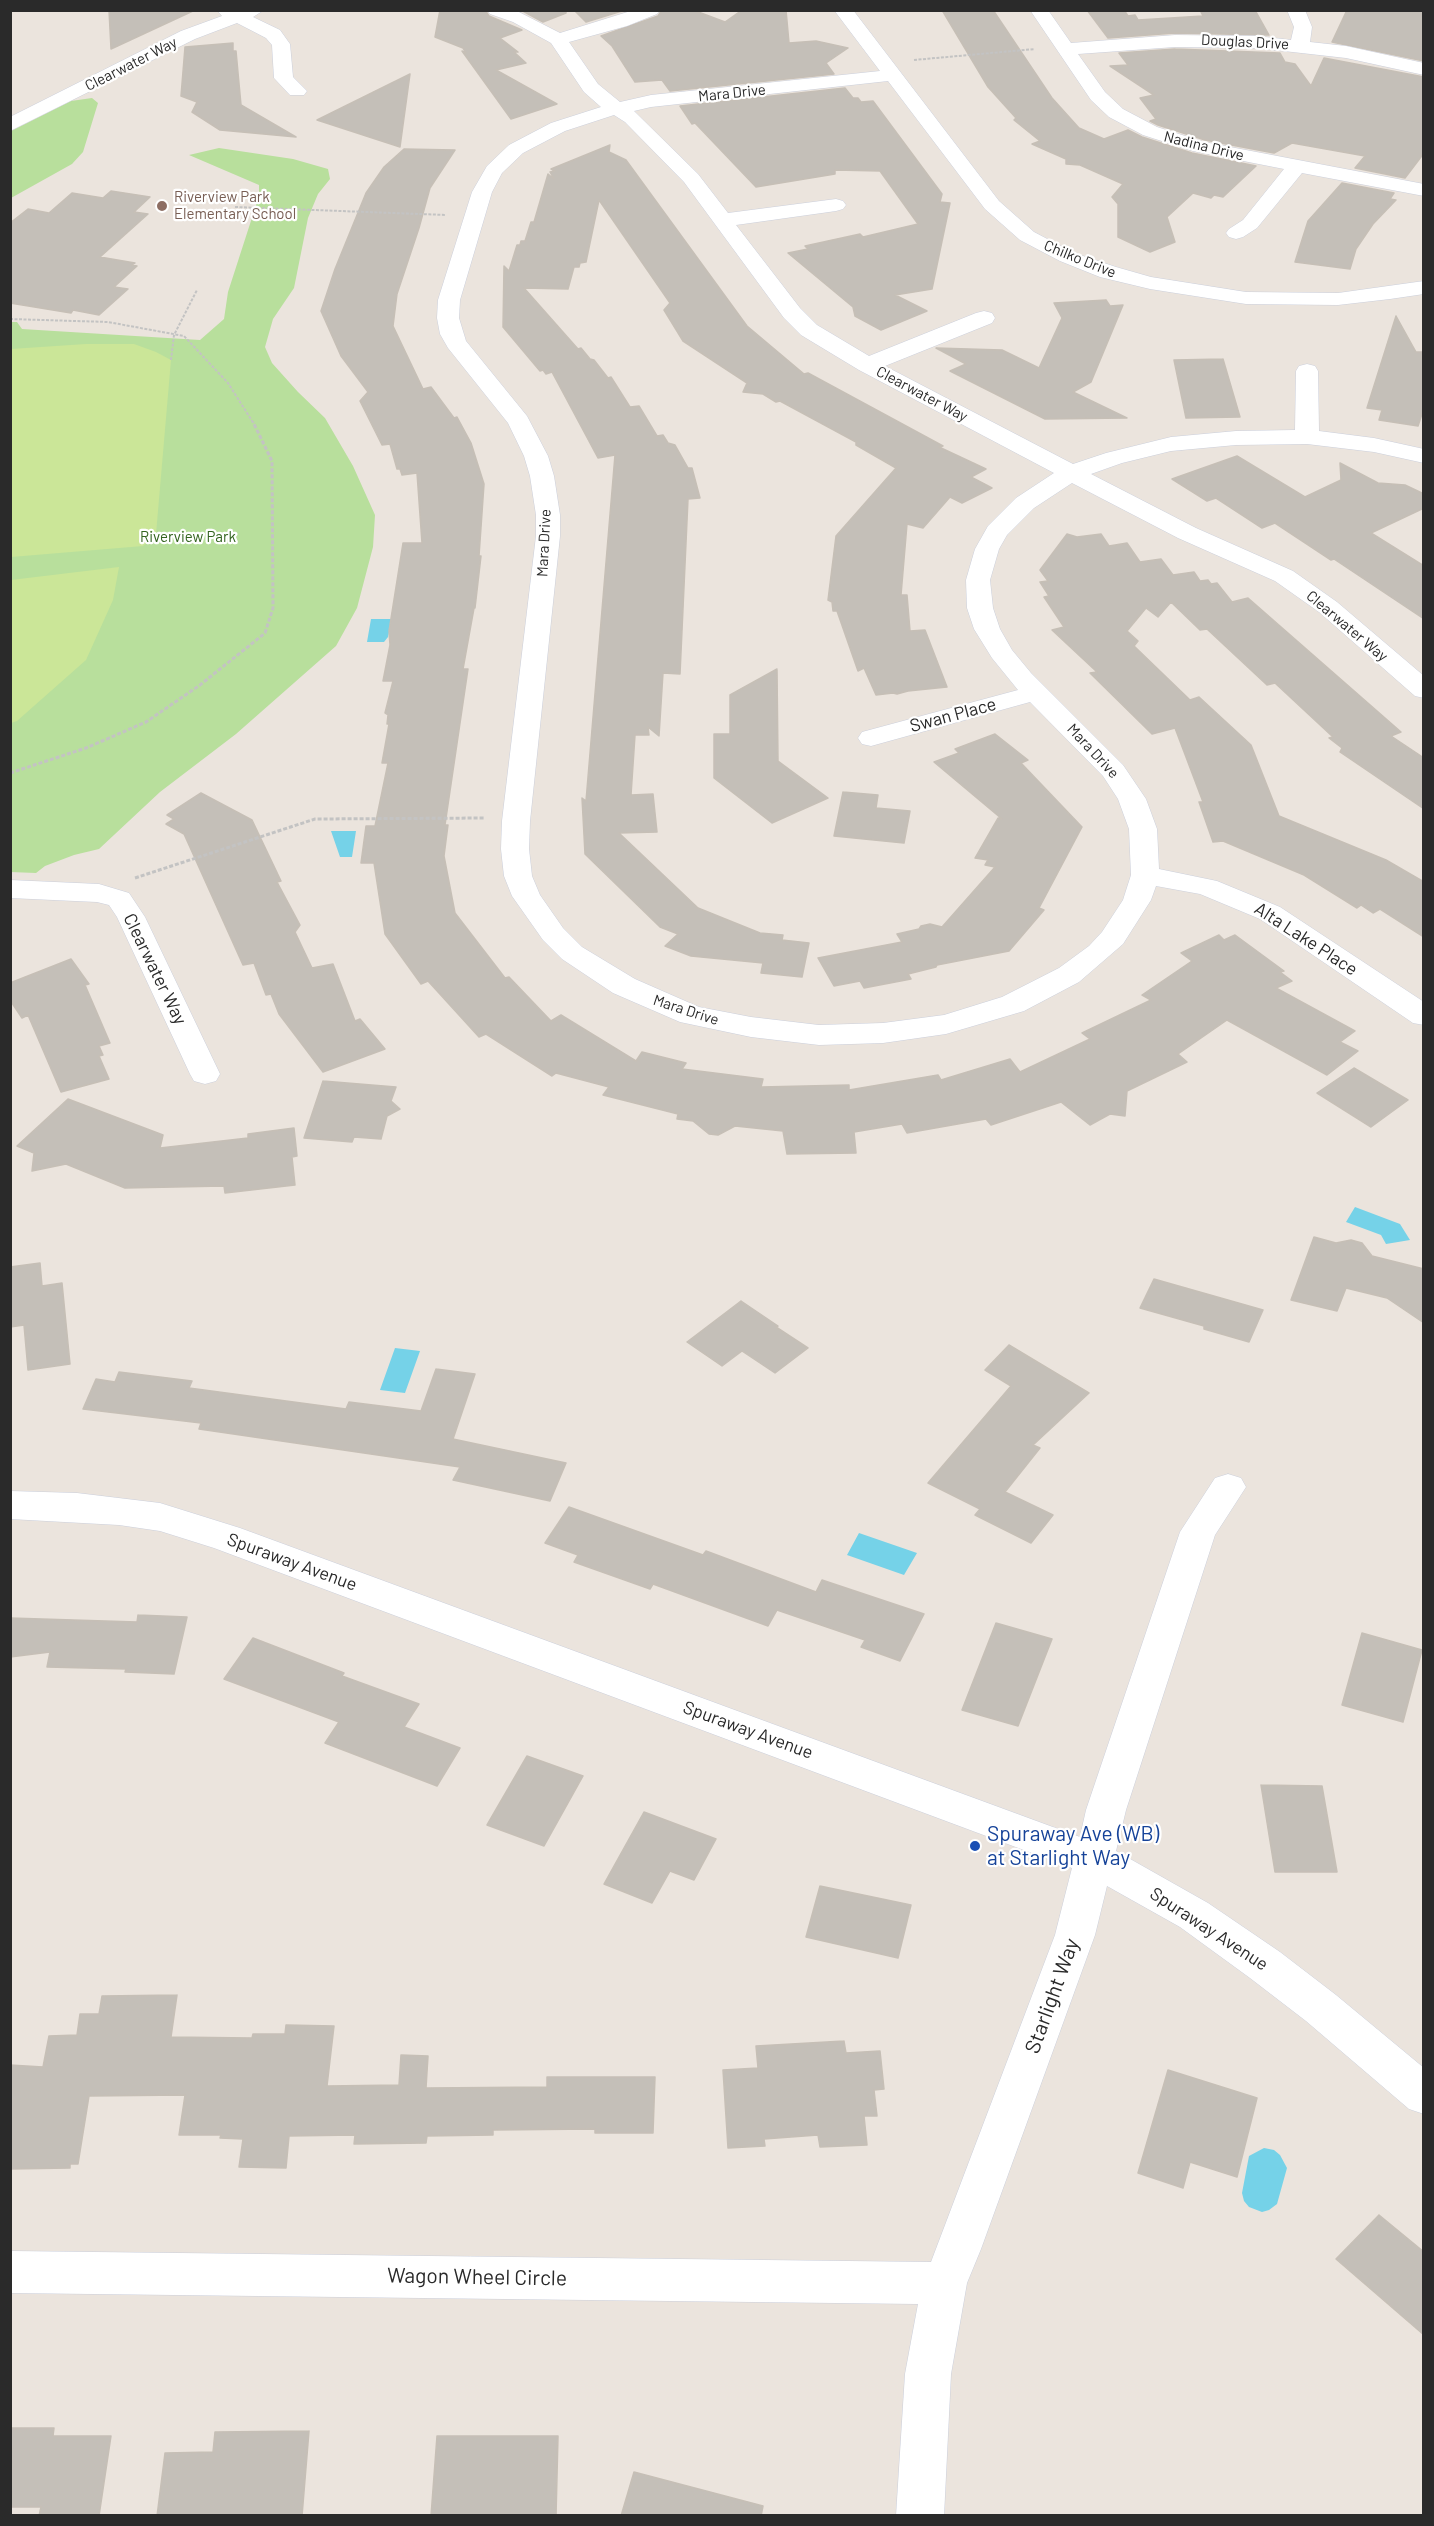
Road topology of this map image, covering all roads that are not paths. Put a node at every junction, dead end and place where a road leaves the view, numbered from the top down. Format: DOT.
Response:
graph roads {
  1 [pos="496,10"];
  2 [pos="651,10"];
  3 [pos="843,10"];
  4 [pos="1039,10"];
  5 [pos="1296,10"];
  6 [pos="239,12"];
  7 [pos="558,39"];
  8 [pos="1300,45"];
  9 [pos="1064,47"];
  10 [pos="1424,69"];
  11 [pos="892,75"];
  12 [pos="297,91"];
  13 [pos="617,108"];
  14 [pos="10,125"];
  15 [pos="1297,166"];
  16 [pos="1424,190"];
  17 [pos="836,205"];
  18 [pos="724,220"];
  19 [pos="1236,233"];
  20 [pos="1424,287"];
  21 [pos="984,318"];
  22 [pos="867,365"];
  23 [pos="1307,371"];
  24 [pos="1307,437"];
  25 [pos="1424,456"];
  26 [pos="1071,473"];
  27 [pos="1424,690"];
  28 [pos="1035,693"];
  29 [pos="871,738"];
  30 [pos="1145,874"];
  31 [pos="10,889"];
  32 [pos="1424,1016"];
  33 [pos="205,1074"];
  34 [pos="1227,1487"];
  35 [pos="10,1505"];
  36 [pos="1094,1859"];
  37 [pos="1424,2095"];
  38 [pos="10,2271"];
  39 [pos="944,2283"];
  40 [pos="920,2516"];
  1 -- 7 [label="street, Clearwater Way"];
  2 -- 7 [label="street"];
  3 -- 11 [label="street, Chilko Drive"];
  4 -- 9 [label="street, Nadina Drive"];
  5 -- 8 [label="street"];
  6 -- 12 [label="street"];
  6 -- 14 [label="street, Clearwater Way"];
  7 -- 13 [label="street, Clearwater Way"];
  8 -- 9 [label="street, Douglas Drive"];
  8 -- 10 [label="street, Douglas Drive"];
  9 -- 15 [label="street, Nadina Drive"];
  11 -- 13 [label="street, Mara Drive"];
  11 -- 20 [label="street, Chilko Drive"];
  13 -- 18 [label="street, Clearwater Way"];
  13 -- 30 [label="street, Mara Drive"];
  15 -- 16 [label="street, Nadina Drive"];
  15 -- 19 [label="street"];
  17 -- 18 [label="street"];
  18 -- 22 [label="street, Clearwater Way"];
  21 -- 22 [label="street"];
  22 -- 26 [label="street, Clearwater Way"];
  23 -- 24 [label="street"];
  24 -- 25 [label="street, Mara Drive"];
  24 -- 26 [label="street, Mara Drive"];
  26 -- 27 [label="street, Clearwater Way"];
  26 -- 28 [label="street, Mara Drive"];
  28 -- 29 [label="street, Swan Place"];
  28 -- 30 [label="street, Mara Drive"];
  30 -- 32 [label="street, Alta Lake Place"];
  31 -- 33 [label="street, Clearwater Way"];
  34 -- 36 [label="street, Starlight Way"];
  35 -- 36 [label="street, Spuraway Avenue"];
  36 -- 37 [label="street, Spuraway Avenue"];
  36 -- 39 [label="street, Starlight Way"];
  38 -- 39 [label="street, Wagon Wheel Circle"];
  39 -- 40 [label="street, Starlight Way"];
}
